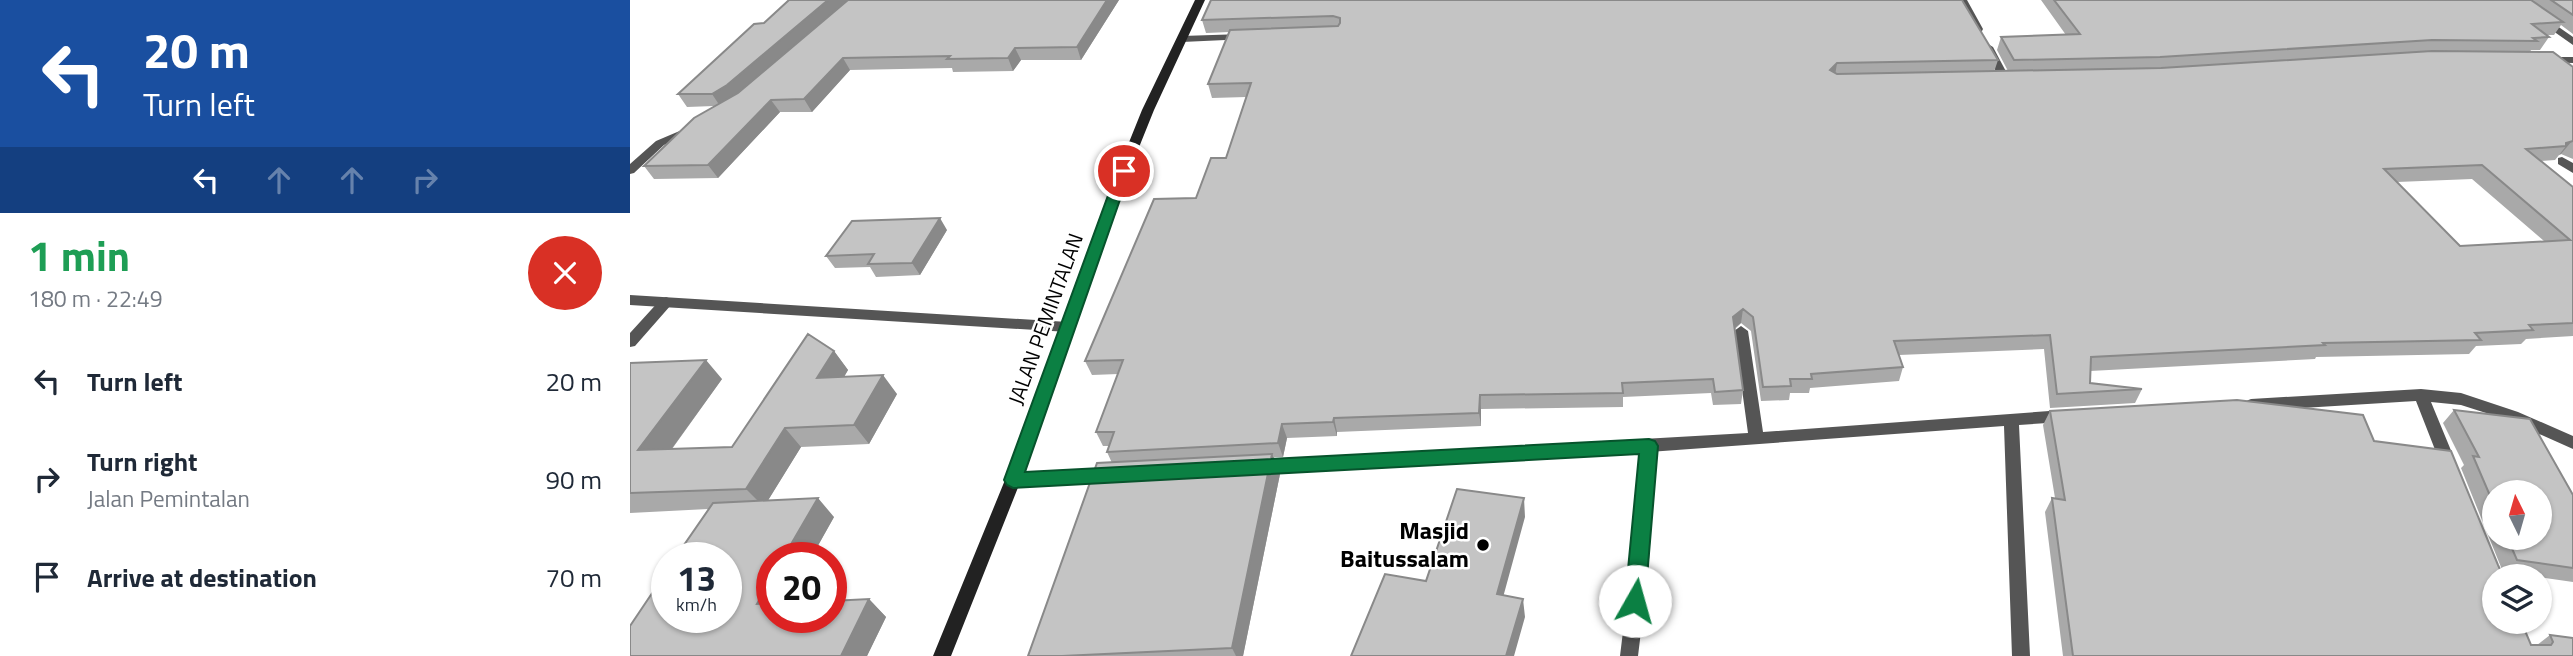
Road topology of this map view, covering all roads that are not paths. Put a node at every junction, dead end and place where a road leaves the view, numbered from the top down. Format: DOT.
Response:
graph roads {
  1 [pos="1200,0"];
  2 [pos="1962,0"];
  3 [pos="2514,0"];
  4 [pos="1259,37"];
  5 [pos="1182,39"];
  6 [pos="2573,42"];
  7 [pos="2532,60"];
  8 [pos="2573,60"];
  9 [pos="1992,79"];
  10 [pos="2006,79"];
  11 [pos="2019,79"];
  12 [pos="700,125"];
  13 [pos="2562,161"];
  14 [pos="2573,169"];
  15 [pos="630,170"];
  16 [pos="630,300"];
  17 [pos="666,302"];
  18 [pos="1068,327"];
  19 [pos="1741,331"];
  20 [pos="630,342"];
  21 [pos="2421,395"];
  22 [pos="2230,406"];
  23 [pos="2079,415"];
  24 [pos="2011,419"];
  25 [pos="1756,438"];
  26 [pos="2573,443"];
  27 [pos="1649,446"];
  28 [pos="1248,468"];
  29 [pos="1124,474"];
  30 [pos="1013,480"];
  31 [pos="2455,481"];
  32 [pos="942,656"];
  33 [pos="1629,656"];
  34 [pos="2021,656"];
  1 -- 5 [label="main road, JALAN PEMINTALAN"];
  2 -- 10 [label="street"];
  3 -- 6 [label="street"];
  4 -- 5 [label="street"];
  5 -- 18 [label="main road, JALAN PEMINTALAN"];
  7 -- 8 [label="street"];
  9 -- 10 [label="street"];
  10 -- 11 [label="street"];
  12 -- 15 [label="street"];
  13 -- 14 [label="street"];
  16 -- 17 [label="street"];
  17 -- 18 [label="street"];
  17 -- 20 [label="street"];
  18 -- 30 [label="main road, JALAN PEMINTALAN"];
  19 -- 25 [label="street"];
  21 -- 22 [label="street"];
  21 -- 26 [label="street"];
  21 -- 31 [label="street"];
  23 -- 24 [label="street"];
  24 -- 25 [label="street"];
  24 -- 34 [label="street"];
  25 -- 27 [label="street"];
  27 -- 28 [label="street"];
  27 -- 33 [label="street"];
  29 -- 30 [label="street"];
  30 -- 32 [label="main road, JALAN PEMINTALAN"];
}
